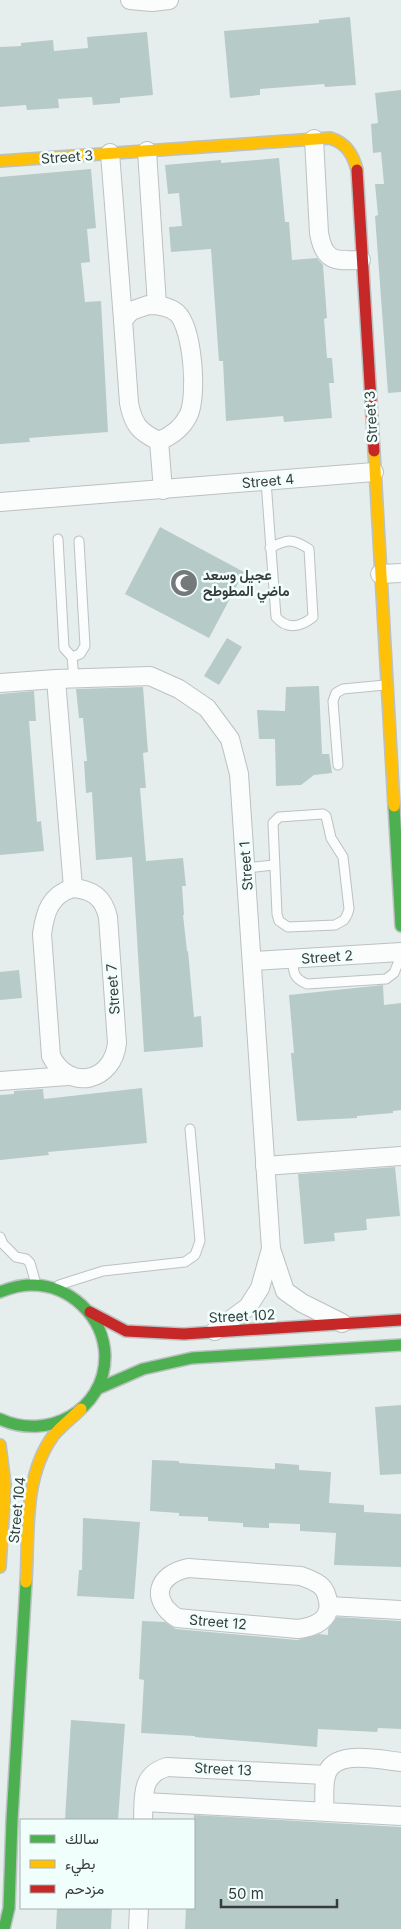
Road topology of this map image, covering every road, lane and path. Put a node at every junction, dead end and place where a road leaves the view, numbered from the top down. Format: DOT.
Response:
graph roads {
  1 [pos="130,0"];
  2 [pos="169,0"];
  3 [pos="314,139"];
  4 [pos="146,151"];
  5 [pos="110,153"];
  6 [pos="0,162"];
  7 [pos="361,260"];
  8 [pos="157,305"];
  9 [pos="123,320"];
  10 [pos="159,441"];
  11 [pos="374,472"];
  12 [pos="266,481"];
  13 [pos="163,490"];
  14 [pos="0,502"];
  15 [pos="58,540"];
  16 [pos="79,541"];
  17 [pos="270,548"];
  18 [pos="401,573"];
  19 [pos="380,574"];
  20 [pos="72,657"];
  21 [pos="74,678"];
  22 [pos="56,679"];
  23 [pos="0,684"];
  24 [pos="388,685"];
  25 [pos="338,765"];
  26 [pos="397,779"];
  27 [pos="274,865"];
  28 [pos="246,868"];
  29 [pos="73,888"];
  30 [pos="401,926"];
  31 [pos="401,954"];
  32 [pos="292,959"];
  33 [pos="253,961"];
  34 [pos="68,1076"];
  35 [pos="0,1081"];
  36 [pos="190,1129"];
  37 [pos="401,1156"];
  38 [pos="265,1166"];
  39 [pos="0,1237"];
  40 [pos="270,1249"];
  41 [pos="36,1284"];
  42 [pos="54,1287"];
  43 [pos="0,1292"];
  44 [pos="90,1312"];
  45 [pos="401,1320"];
  46 [pos="344,1324"];
  47 [pos="214,1332"];
  48 [pos="401,1345"];
  49 [pos="97,1388"];
  50 [pos="81,1409"];
  51 [pos="0,1419"];
  52 [pos="0,1445"];
  53 [pos="0,1567"];
  54 [pos="329,1606"];
  55 [pos="401,1610"];
  56 [pos="401,1762"];
  57 [pos="326,1775"];
  58 [pos="0,1780"];
  59 [pos="13,1794"];
  60 [pos="144,1802"];
  61 [pos="324,1811"];
  62 [pos="401,1816"];
  63 [pos="143,1819"];
  64 [pos="139,1909"];
  65 [pos="4,1929"];
  66 [pos="138,1929"];
  1 -- 2 [label="street"];
  3 -- 4 [label="street, Street 3"];
  3 -- 7 [label="street, Street 3"];
  3 -- 7 [label="street"];
  4 -- 5 [label="street, Street 3"];
  4 -- 8 [label="street"];
  5 -- 6 [label="street, Street 3"];
  5 -- 9 [label="street"];
  7 -- 11 [label="street, Street 3"];
  8 -- 9 [label="street"];
  8 -- 10 [label="street"];
  9 -- 10 [label="street"];
  10 -- 13 [label="street"];
  11 -- 12 [label="street, Street 4"];
  11 -- 19 [label="street, Street 3"];
  12 -- 13 [label="street, Street 4"];
  12 -- 17 [label="lane"];
  13 -- 14 [label="street, Street 4"];
  15 -- 20 [label="lane"];
  16 -- 20 [label="lane"];
  17 -- 17 [label="lane"];
  18 -- 19 [label="street"];
  19 -- 24 [label="street, Street 3"];
  20 -- 21 [label="lane"];
  21 -- 22 [label="street, Street 1"];
  21 -- 28 [label="street, Street 1"];
  22 -- 23 [label="street, Street 1"];
  22 -- 29 [label="street"];
  24 -- 25 [label="lane"];
  24 -- 26 [label="street, Street 3"];
  26 -- 30 [label="street, Street 3"];
  27 -- 27 [label="lane"];
  27 -- 28 [label="lane"];
  28 -- 33 [label="street, Street 1"];
  29 -- 34 [label="street"];
  29 -- 34 [label="street, Street 7"];
  31 -- 32 [label="street, Street 2"];
  31 -- 32 [label="lane"];
  32 -- 33 [label="street, Street 2"];
  33 -- 38 [label="street, Street 1"];
  34 -- 35 [label="street, Street 7"];
  36 -- 42 [label="lane"];
  37 -- 38 [label="street"];
  38 -- 40 [label="street, Street 1"];
  39 -- 41 [label="lane"];
  40 -- 46 [label="street, Street 1"];
  40 -- 47 [label="street, Street 1"];
  41 -- 42 [label="street"];
  41 -- 43 [label="street"];
  42 -- 44 [label="street"];
  44 -- 47 [label="street, Street 102"];
  44 -- 49 [label="street"];
  45 -- 46 [label="street, Street 102"];
  46 -- 47 [label="street, Street 102"];
  48 -- 49 [label="street"];
  49 -- 50 [label="street"];
  50 -- 51 [label="street"];
  50 -- 59 [label="street, Street 104"];
  52 -- 53 [label="street, Street 104"];
  54 -- 54 [label="street, Street 12"];
  54 -- 55 [label="street"];
  56 -- 57 [label="street"];
  57 -- 60 [label="street, Street 13"];
  57 -- 61 [label="street"];
  58 -- 59 [label="street"];
  59 -- 65 [label="street, Street 104"];
  60 -- 61 [label="street"];
  60 -- 63 [label="street, Street 13"];
  61 -- 62 [label="street"];
  64 -- 66 [label="street"];
}
